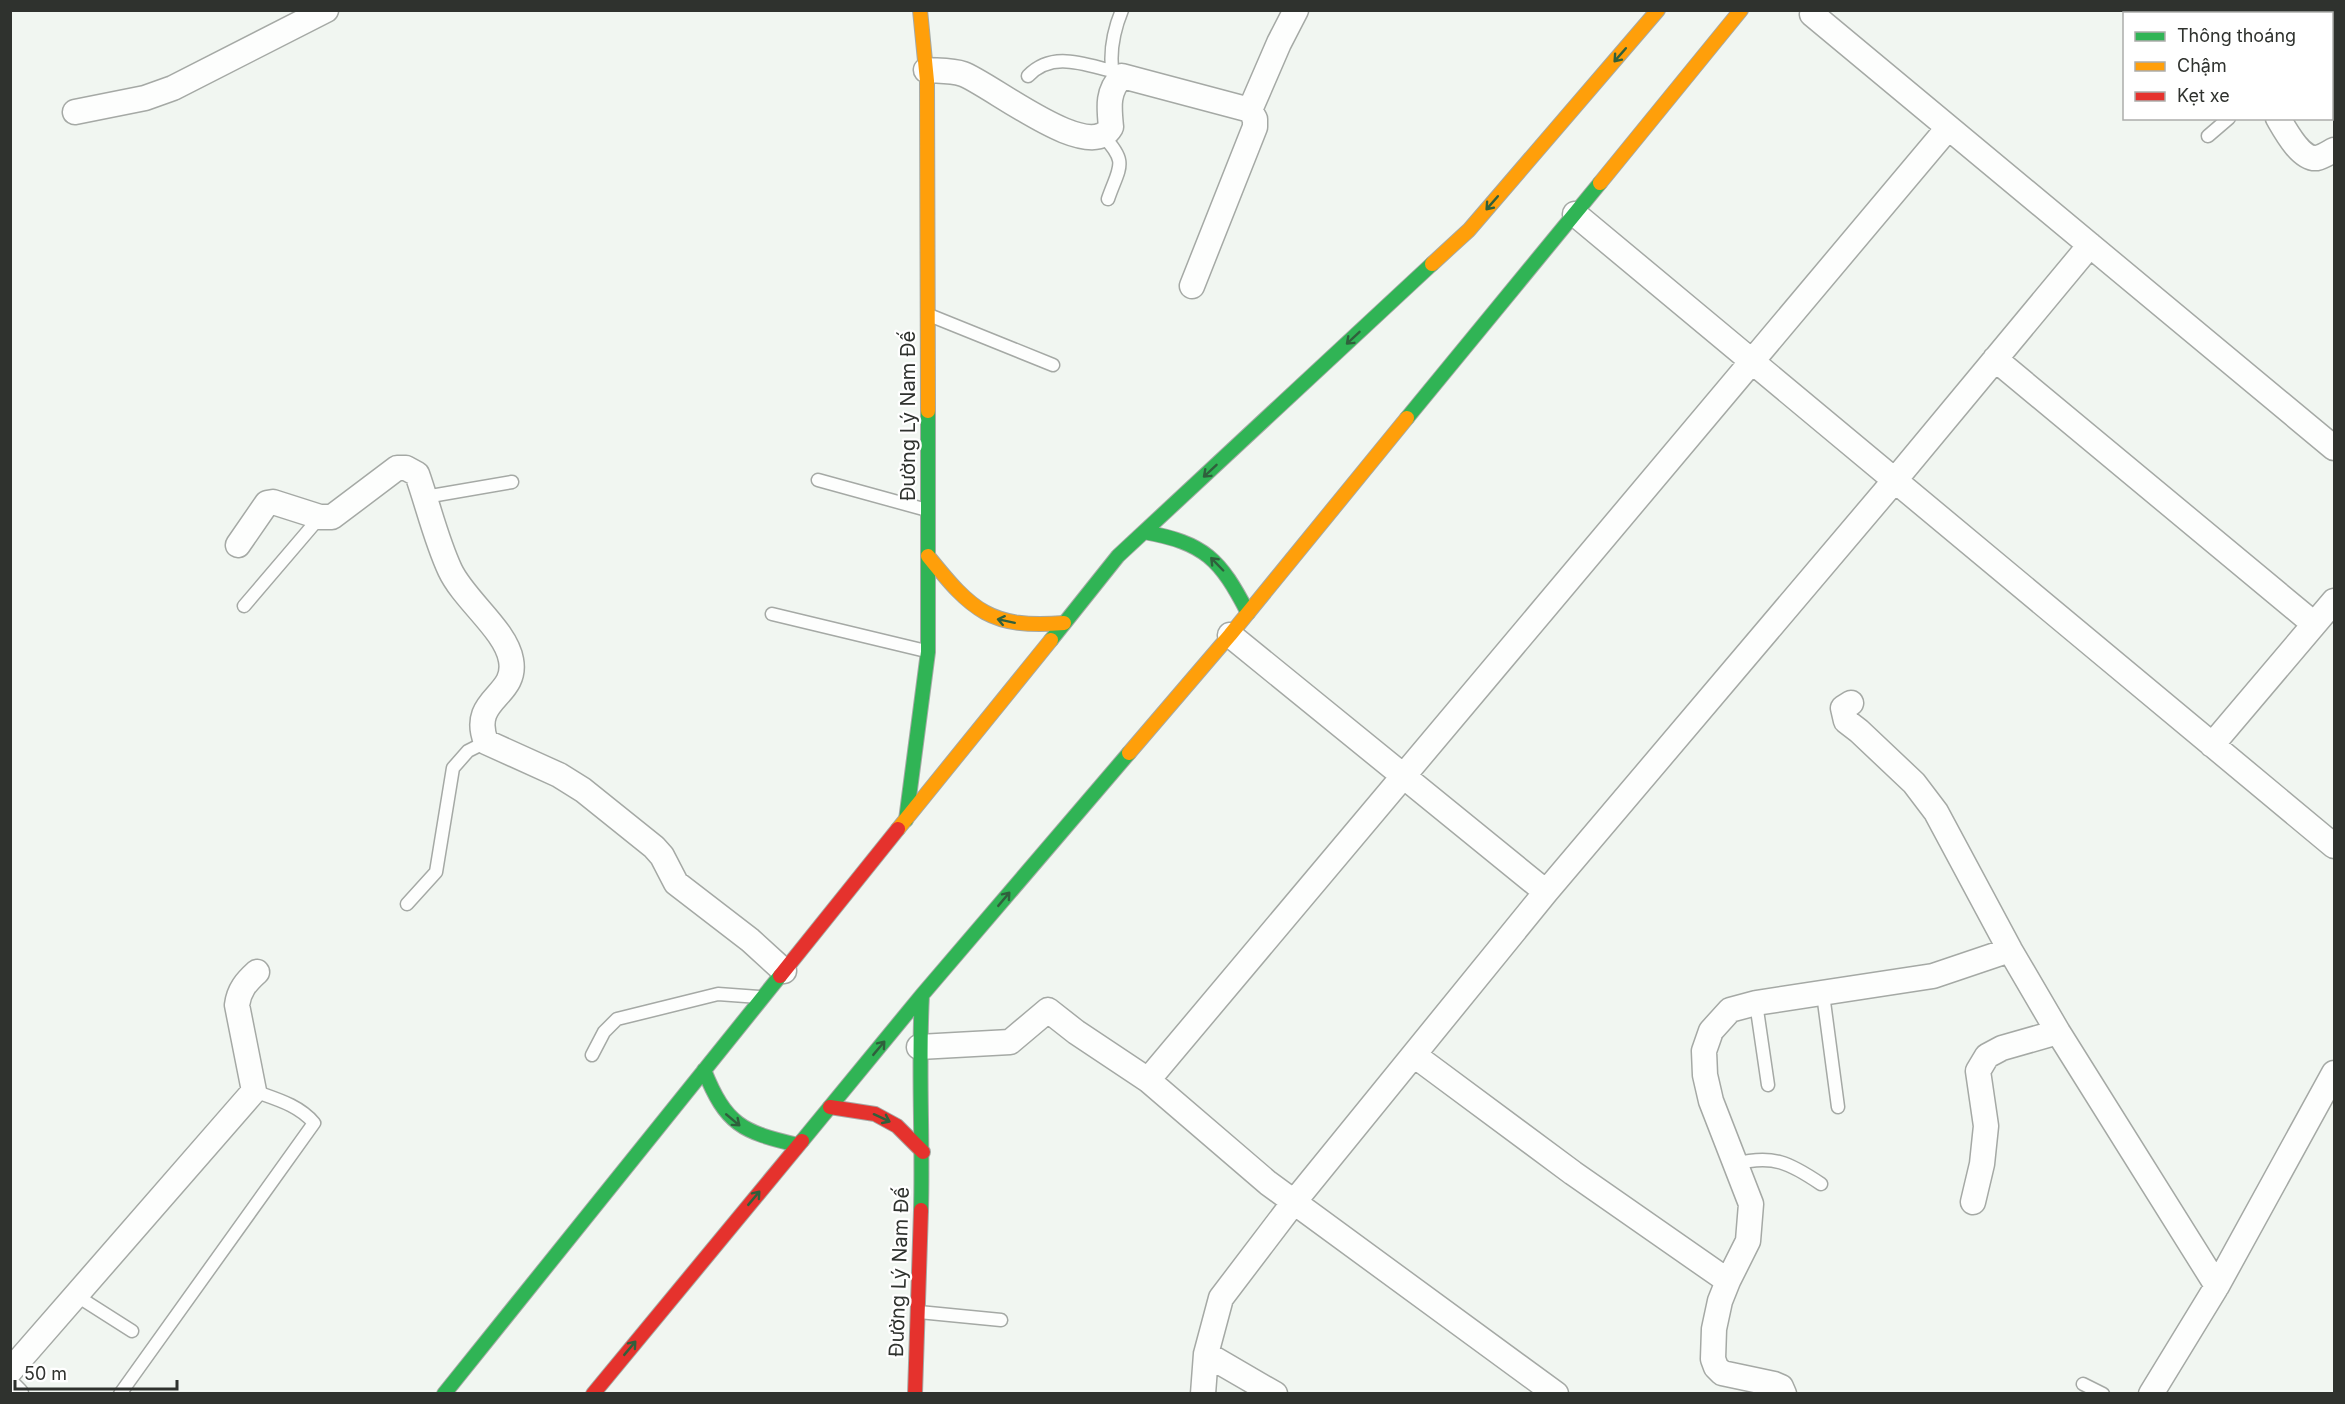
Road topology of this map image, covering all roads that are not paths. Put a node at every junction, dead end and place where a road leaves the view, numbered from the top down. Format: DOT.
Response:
graph roads {
  1 [pos="326,10"];
  2 [pos="920,10"];
  3 [pos="1122,10"];
  4 [pos="1296,10"];
  5 [pos="1658,10"];
  6 [pos="1741,10"];
  7 [pos="1812,14"];
  8 [pos="926,70"];
  9 [pos="1028,76"];
  10 [pos="1113,77"];
  11 [pos="1251,110"];
  12 [pos="75,112"];
  13 [pos="2227,120"];
  14 [pos="2279,120"];
  15 [pos="1948,128"];
  16 [pos="1103,136"];
  17 [pos="2208,136"];
  18 [pos="2334,150"];
  19 [pos="1108,199"];
  20 [pos="1575,214"];
  21 [pos="2090,245"];
  22 [pos="1192,286"];
  23 [pos="928,315"];
  24 [pos="1995,359"];
  25 [pos="1752,360"];
  26 [pos="1053,365"];
  27 [pos="2334,448"];
  28 [pos="818,480"];
  29 [pos="1896,480"];
  30 [pos="512,482"];
  31 [pos="425,497"];
  32 [pos="928,510"];
  33 [pos="320,517"];
  34 [pos="1144,532"];
  35 [pos="238,545"];
  36 [pos="928,556"];
  37 [pos="2334,601"];
  38 [pos="244,606"];
  39 [pos="1248,613"];
  40 [pos="772,614"];
  41 [pos="1064,623"];
  42 [pos="2314,624"];
  43 [pos="1230,634"];
  44 [pos="928,652"];
  45 [pos="1851,703"];
  46 [pos="486,742"];
  47 [pos="2212,745"];
  48 [pos="1406,776"];
  49 [pos="906,820"];
  50 [pos="2334,846"];
  51 [pos="1546,892"];
  52 [pos="407,904"];
  53 [pos="2010,950"];
  54 [pos="784,971"];
  55 [pos="257,972"];
  56 [pos="1823,994"];
  57 [pos="922,995"];
  58 [pos="763,997"];
  59 [pos="1756,1003"];
  60 [pos="2058,1032"];
  61 [pos="919,1047"];
  62 [pos="592,1055"];
  63 [pos="1414,1055"];
  64 [pos="705,1070"];
  65 [pos="2334,1073"];
  66 [pos="1148,1080"];
  67 [pos="1768,1085"];
  68 [pos="254,1091"];
  69 [pos="830,1107"];
  70 [pos="1838,1107"];
  71 [pos="798,1145"];
  72 [pos="922,1152"];
  73 [pos="1736,1164"];
  74 [pos="1821,1185"];
  75 [pos="1294,1202"];
  76 [pos="1973,1202"];
  77 [pos="1728,1281"];
  78 [pos="2217,1286"];
  79 [pos="78,1296"];
  80 [pos="916,1312"];
  81 [pos="1001,1320"];
  82 [pos="132,1331"];
  83 [pos="1206,1354"];
  84 [pos="10,1371"];
  85 [pos="2084,1384"];
  86 [pos="10,1388"];
  87 [pos="16,1394"];
  88 [pos="120,1394"];
  89 [pos="444,1394"];
  90 [pos="593,1394"];
  91 [pos="915,1394"];
  92 [pos="1203,1394"];
  93 [pos="1275,1394"];
  94 [pos="1556,1394"];
  95 [pos="1784,1394"];
  96 [pos="2103,1394"];
  97 [pos="2151,1394"];
  1 -- 12 [label="street"];
  2 -- 8 [label="street, Đường Lý Nam Đế"];
  3 -- 10 [label="lane"];
  4 -- 11 [label="street"];
  5 -- 34 [label="street, one-way"];
  6 -- 20 [label="street"];
  7 -- 15 [label="street"];
  8 -- 16 [label="street"];
  8 -- 23 [label="street, Đường Lý Nam Đế"];
  9 -- 10 [label="lane"];
  10 -- 11 [label="street"];
  10 -- 16 [label="street"];
  11 -- 22 [label="street"];
  13 -- 17 [label="lane"];
  14 -- 18 [label="street"];
  15 -- 21 [label="street"];
  15 -- 25 [label="street"];
  16 -- 19 [label="lane"];
  20 -- 25 [label="street"];
  20 -- 39 [label="street"];
  21 -- 24 [label="street"];
  21 -- 27 [label="street"];
  23 -- 26 [label="lane"];
  23 -- 32 [label="street, Đường Lý Nam Đế"];
  24 -- 29 [label="street"];
  24 -- 42 [label="street"];
  25 -- 29 [label="street"];
  25 -- 48 [label="street"];
  28 -- 32 [label="lane"];
  29 -- 47 [label="street"];
  29 -- 51 [label="street"];
  30 -- 31 [label="lane"];
  31 -- 33 [label="street"];
  31 -- 46 [label="street"];
  32 -- 36 [label="street, Đường Lý Nam Đế"];
  33 -- 35 [label="street"];
  33 -- 38 [label="lane"];
  39 -- 34 [label="street, one-way"];
  34 -- 41 [label="street"];
  41 -- 36 [label="street, one-way"];
  36 -- 44 [label="street, Đường Lý Nam Đế"];
  37 -- 42 [label="street"];
  39 -- 43 [label="street"];
  40 -- 44 [label="lane"];
  41 -- 49 [label="street"];
  42 -- 47 [label="street"];
  43 -- 48 [label="street"];
  57 -- 43 [label="street, one-way"];
  44 -- 49 [label="street, Đường Lý Nam Đế"];
  45 -- 53 [label="street"];
  46 -- 52 [label="lane"];
  46 -- 54 [label="street"];
  47 -- 50 [label="street"];
  48 -- 51 [label="street"];
  48 -- 66 [label="street"];
  49 -- 54 [label="street"];
  51 -- 63 [label="street"];
  53 -- 56 [label="street"];
  53 -- 60 [label="street"];
  54 -- 58 [label="street"];
  55 -- 68 [label="street"];
  56 -- 59 [label="street"];
  56 -- 70 [label="lane"];
  57 -- 61 [label="street, Đường Lý Nam Đế"];
  69 -- 57 [label="street, one-way"];
  58 -- 62 [label="lane"];
  58 -- 64 [label="street"];
  59 -- 67 [label="lane"];
  59 -- 73 [label="street"];
  60 -- 76 [label="street"];
  60 -- 78 [label="street"];
  61 -- 66 [label="street"];
  61 -- 72 [label="street, Đường Lý Nam Đế"];
  63 -- 75 [label="street"];
  63 -- 77 [label="street"];
  64 -- 71 [label="street, one-way"];
  64 -- 89 [label="street"];
  65 -- 78 [label="street"];
  66 -- 75 [label="street"];
  68 -- 79 [label="street"];
  68 -- 88 [label="lane"];
  69 -- 71 [label="street"];
  69 -- 72 [label="street, one-way"];
  90 -- 71 [label="street, one-way"];
  72 -- 80 [label="street, Đường Lý Nam Đế"];
  73 -- 74 [label="lane"];
  73 -- 77 [label="street"];
  75 -- 83 [label="street"];
  75 -- 94 [label="street"];
  77 -- 95 [label="street"];
  78 -- 97 [label="street"];
  79 -- 82 [label="lane"];
  79 -- 84 [label="street"];
  80 -- 81 [label="lane"];
  80 -- 91 [label="street, Đường Lý Nam Đế"];
  83 -- 92 [label="street"];
  83 -- 93 [label="street"];
  85 -- 96 [label="lane"];
  86 -- 87 [label="street"];
}
